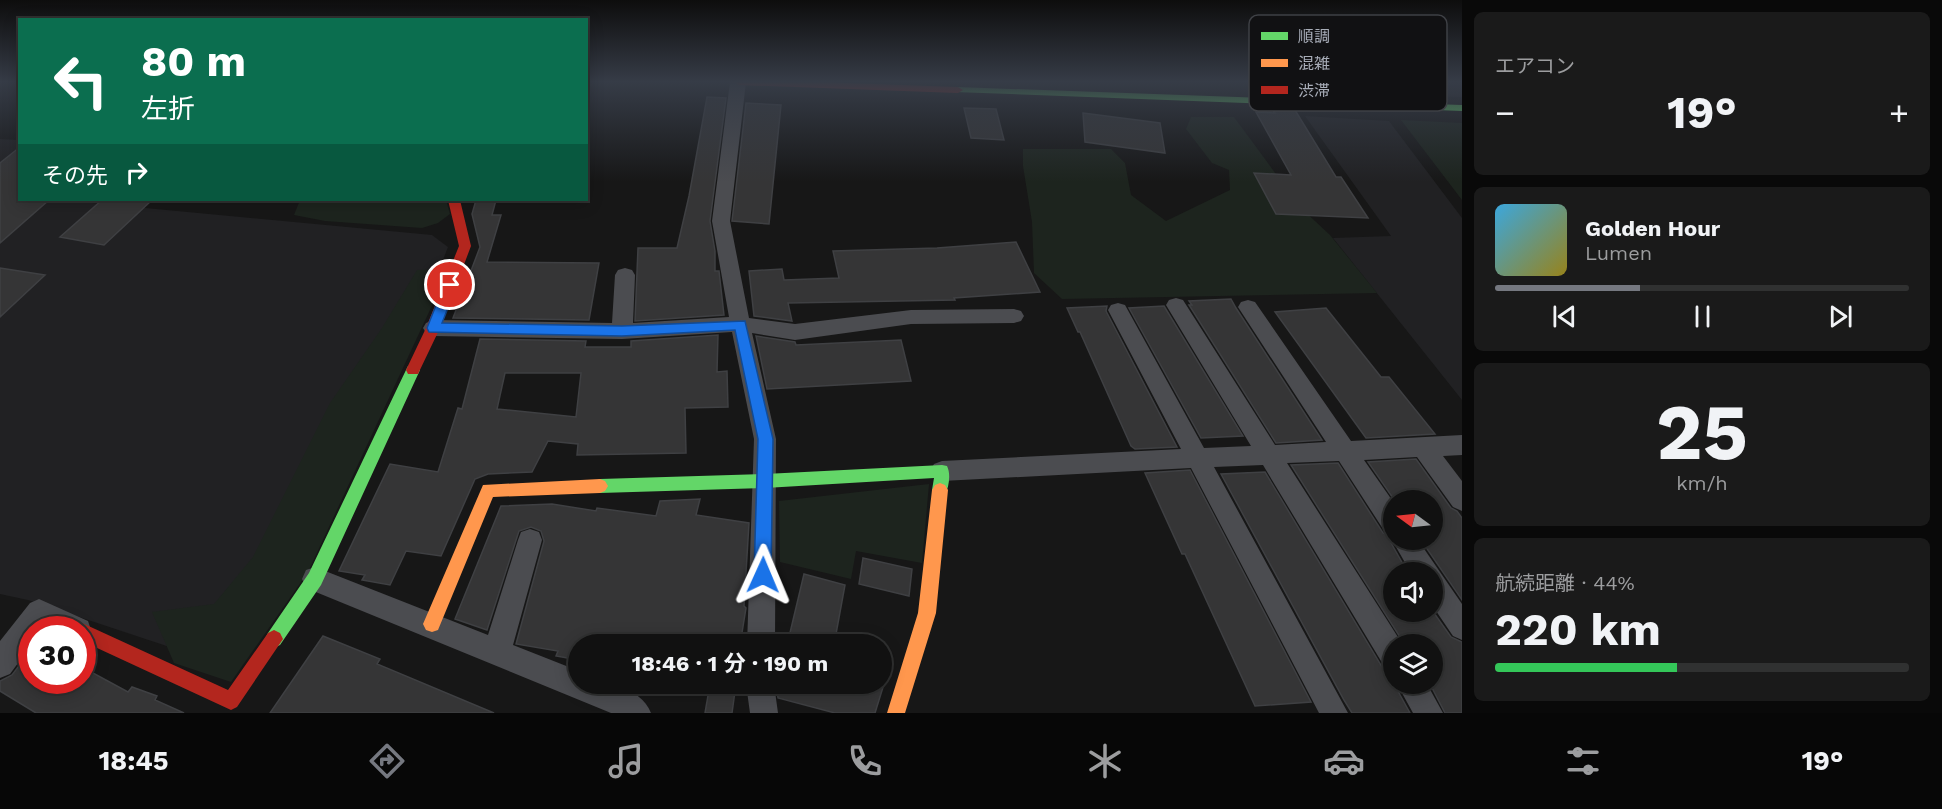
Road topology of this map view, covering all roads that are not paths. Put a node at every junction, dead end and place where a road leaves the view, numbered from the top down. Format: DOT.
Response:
graph roads {
  1 [pos="735,115"];
  2 [pos="454,201"];
  3 [pos="625,275"];
  4 [pos="1176,305"];
  5 [pos="1248,307"];
  6 [pos="1118,310"];
  7 [pos="1014,316"];
  8 [pos="740,324"];
  9 [pos="433,328"];
  10 [pos="622,331"];
  11 [pos="1462,445"];
  12 [pos="1423,447"];
  13 [pos="1345,451"];
  14 [pos="1269,455"];
  15 [pos="1197,458"];
  16 [pos="942,471"];
  17 [pos="765,481"];
  18 [pos="1462,500"];
  19 [pos="1383,508"];
  20 [pos="530,540"];
  21 [pos="315,579"];
  22 [pos="1443,598"];
  23 [pos="432,624"];
  24 [pos="1462,627"];
  25 [pos="761,634"];
  26 [pos="96,638"];
  27 [pos="1383,638"];
  28 [pos="18,640"];
  29 [pos="497,652"];
  30 [pos="0,664"];
  31 [pos="761,694"];
  32 [pos="1417,694"];
  33 [pos="637,713"];
  34 [pos="764,713"];
  35 [pos="896,713"];
  36 [pos="1334,713"];
  37 [pos="1429,713"];
  1 -- 8 [label="street"];
  2 -- 9 [label="street"];
  3 -- 10 [label="street"];
  4 -- 14 [label="street"];
  5 -- 13 [label="street"];
  6 -- 15 [label="street"];
  7 -- 8 [label="street"];
  8 -- 10 [label="street"];
  8 -- 17 [label="street"];
  9 -- 10 [label="street"];
  9 -- 21 [label="street"];
  11 -- 12 [label="street"];
  12 -- 13 [label="street"];
  12 -- 18 [label="street"];
  13 -- 14 [label="street"];
  13 -- 19 [label="street"];
  14 -- 15 [label="street"];
  14 -- 27 [label="street"];
  15 -- 16 [label="street"];
  15 -- 36 [label="street"];
  16 -- 17 [label="street"];
  16 -- 35 [label="street"];
  17 -- 23 [label="street"];
  17 -- 25 [label="street"];
  20 -- 29 [label="street"];
  21 -- 23 [label="street"];
  21 -- 26 [label="street"];
  22 -- 24 [label="street"];
  23 -- 29 [label="street"];
  28 -- 30 [label="street"];
  29 -- 33 [label="street"];
  31 -- 34 [label="street"];
  32 -- 37 [label="street"];
}
